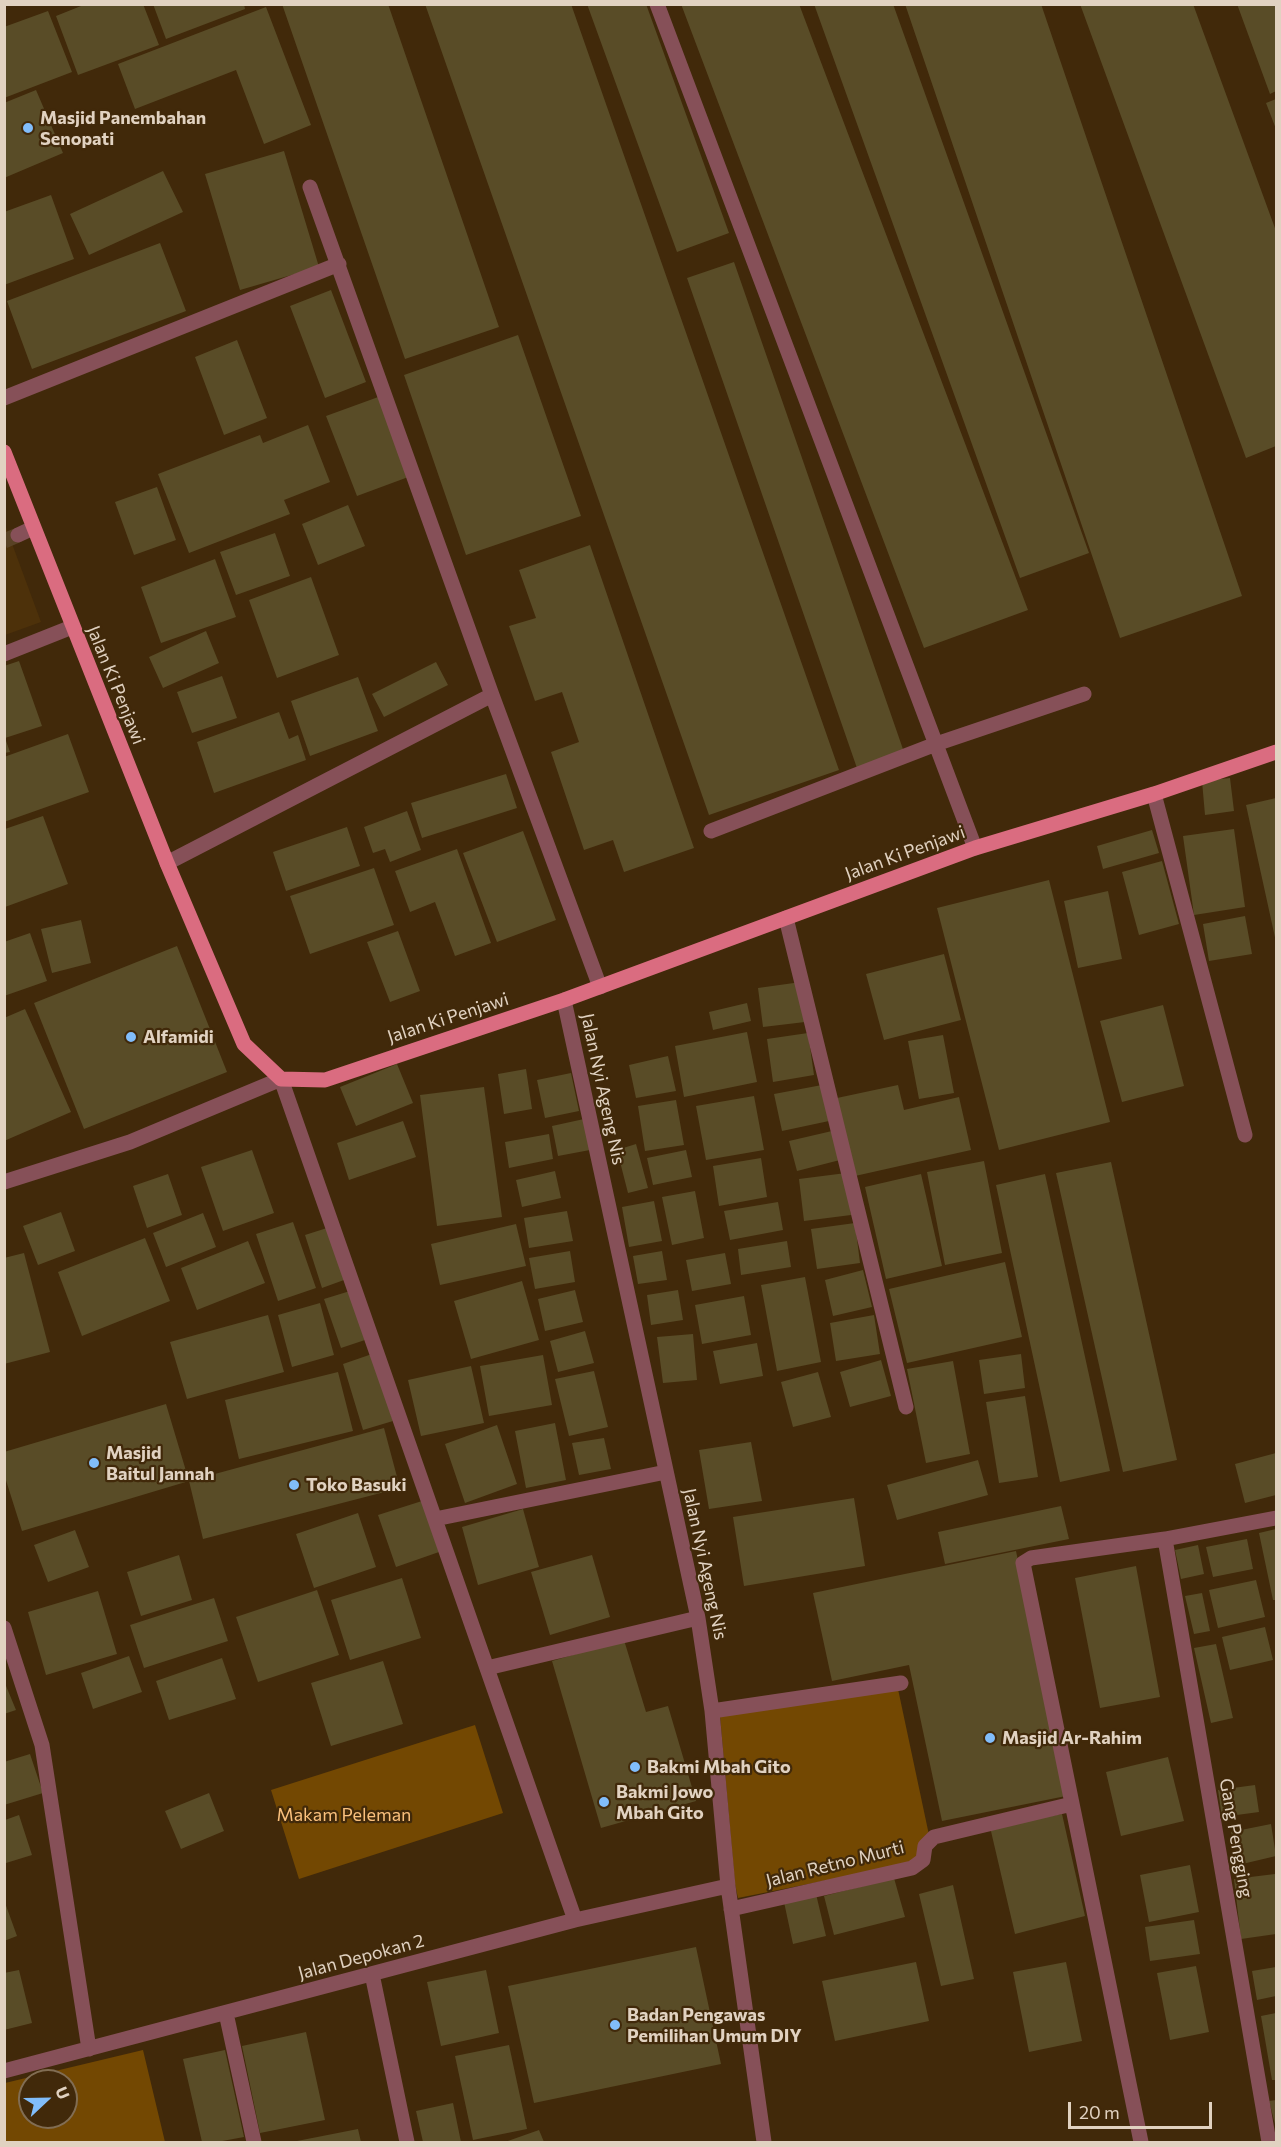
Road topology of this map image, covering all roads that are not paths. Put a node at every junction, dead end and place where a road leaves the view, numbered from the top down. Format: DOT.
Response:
graph roads {
  1 [pos="657,4"];
  2 [pos="310,187"];
  3 [pos="339,264"];
  4 [pos="4,398"];
  5 [pos="4,452"];
  6 [pos="33,528"];
  7 [pos="18,535"];
  8 [pos="72,627"];
  9 [pos="4,654"];
  10 [pos="1084,694"];
  11 [pos="492,695"];
  12 [pos="936,744"];
  13 [pos="1276,752"];
  14 [pos="1154,794"];
  15 [pos="711,831"];
  16 [pos="975,848"];
  17 [pos="167,863"];
  18 [pos="786,918"];
  19 [pos="600,987"];
  20 [pos="564,1000"];
  21 [pos="281,1079"];
  22 [pos="1245,1135"];
  23 [pos="4,1182"];
  24 [pos="906,1407"];
  25 [pos="666,1472"];
  26 [pos="1276,1518"];
  27 [pos="435,1519"];
  28 [pos="1166,1539"];
  29 [pos="698,1618"];
  30 [pos="4,1628"];
  31 [pos="487,1668"];
  32 [pos="901,1683"];
  33 [pos="712,1711"];
  34 [pos="1072,1804"];
  35 [pos="728,1886"];
  36 [pos="731,1909"];
  37 [pos="575,1920"];
  38 [pos="372,1974"];
  39 [pos="226,2013"];
  40 [pos="89,2049"];
  41 [pos="4,2071"];
  42 [pos="254,2142"];
  43 [pos="407,2142"];
  44 [pos="764,2142"];
  45 [pos="1141,2142"];
  46 [pos="1269,2142"];
  1 -- 12 [label="street"];
  2 -- 3 [label="street"];
  3 -- 4 [label="street"];
  3 -- 11 [label="street"];
  5 -- 6 [label="main road, Jalan Ki Penjawi"];
  6 -- 7 [label="street"];
  6 -- 8 [label="main road, Jalan Ki Penjawi"];
  8 -- 9 [label="street"];
  8 -- 17 [label="main road, Jalan Ki Penjawi"];
  10 -- 12 [label="street"];
  11 -- 17 [label="street"];
  11 -- 19 [label="street"];
  12 -- 15 [label="street"];
  12 -- 16 [label="street"];
  13 -- 14 [label="main road, Jalan Ki Penjawi"];
  14 -- 16 [label="main road, Jalan Ki Penjawi"];
  14 -- 22 [label="street"];
  16 -- 18 [label="main road, Jalan Ki Penjawi"];
  17 -- 21 [label="main road, Jalan Ki Penjawi"];
  18 -- 19 [label="main road, Jalan Ki Penjawi"];
  18 -- 24 [label="street"];
  19 -- 20 [label="main road, Jalan Ki Penjawi"];
  20 -- 21 [label="main road, Jalan Ki Penjawi"];
  20 -- 25 [label="street, Jalan Nyi Ageng Nis"];
  21 -- 23 [label="street"];
  21 -- 27 [label="street"];
  25 -- 27 [label="street"];
  25 -- 29 [label="street, Jalan Nyi Ageng Nis"];
  26 -- 28 [label="street"];
  27 -- 31 [label="street"];
  28 -- 34 [label="street"];
  28 -- 46 [label="street, Gang Pengging"];
  29 -- 31 [label="street"];
  29 -- 33 [label="street, Jalan Nyi Ageng Nis"];
  30 -- 40 [label="street"];
  31 -- 37 [label="street"];
  32 -- 33 [label="street"];
  33 -- 35 [label="street, Jalan Nyi Ageng Nis"];
  34 -- 36 [label="street, Jalan Retno Murti"];
  34 -- 45 [label="street"];
  35 -- 36 [label="street, Jalan Nyi Ageng Nis"];
  35 -- 37 [label="street, Jalan Depokan 2"];
  36 -- 44 [label="street, Jalan Nyi Ageng Nis"];
  37 -- 38 [label="street, Jalan Depokan 2"];
  38 -- 39 [label="street, Jalan Depokan 2"];
  38 -- 43 [label="street"];
  39 -- 40 [label="street, Jalan Depokan 2"];
  39 -- 42 [label="street"];
  40 -- 41 [label="street, Jalan Depokan 2"];
}
